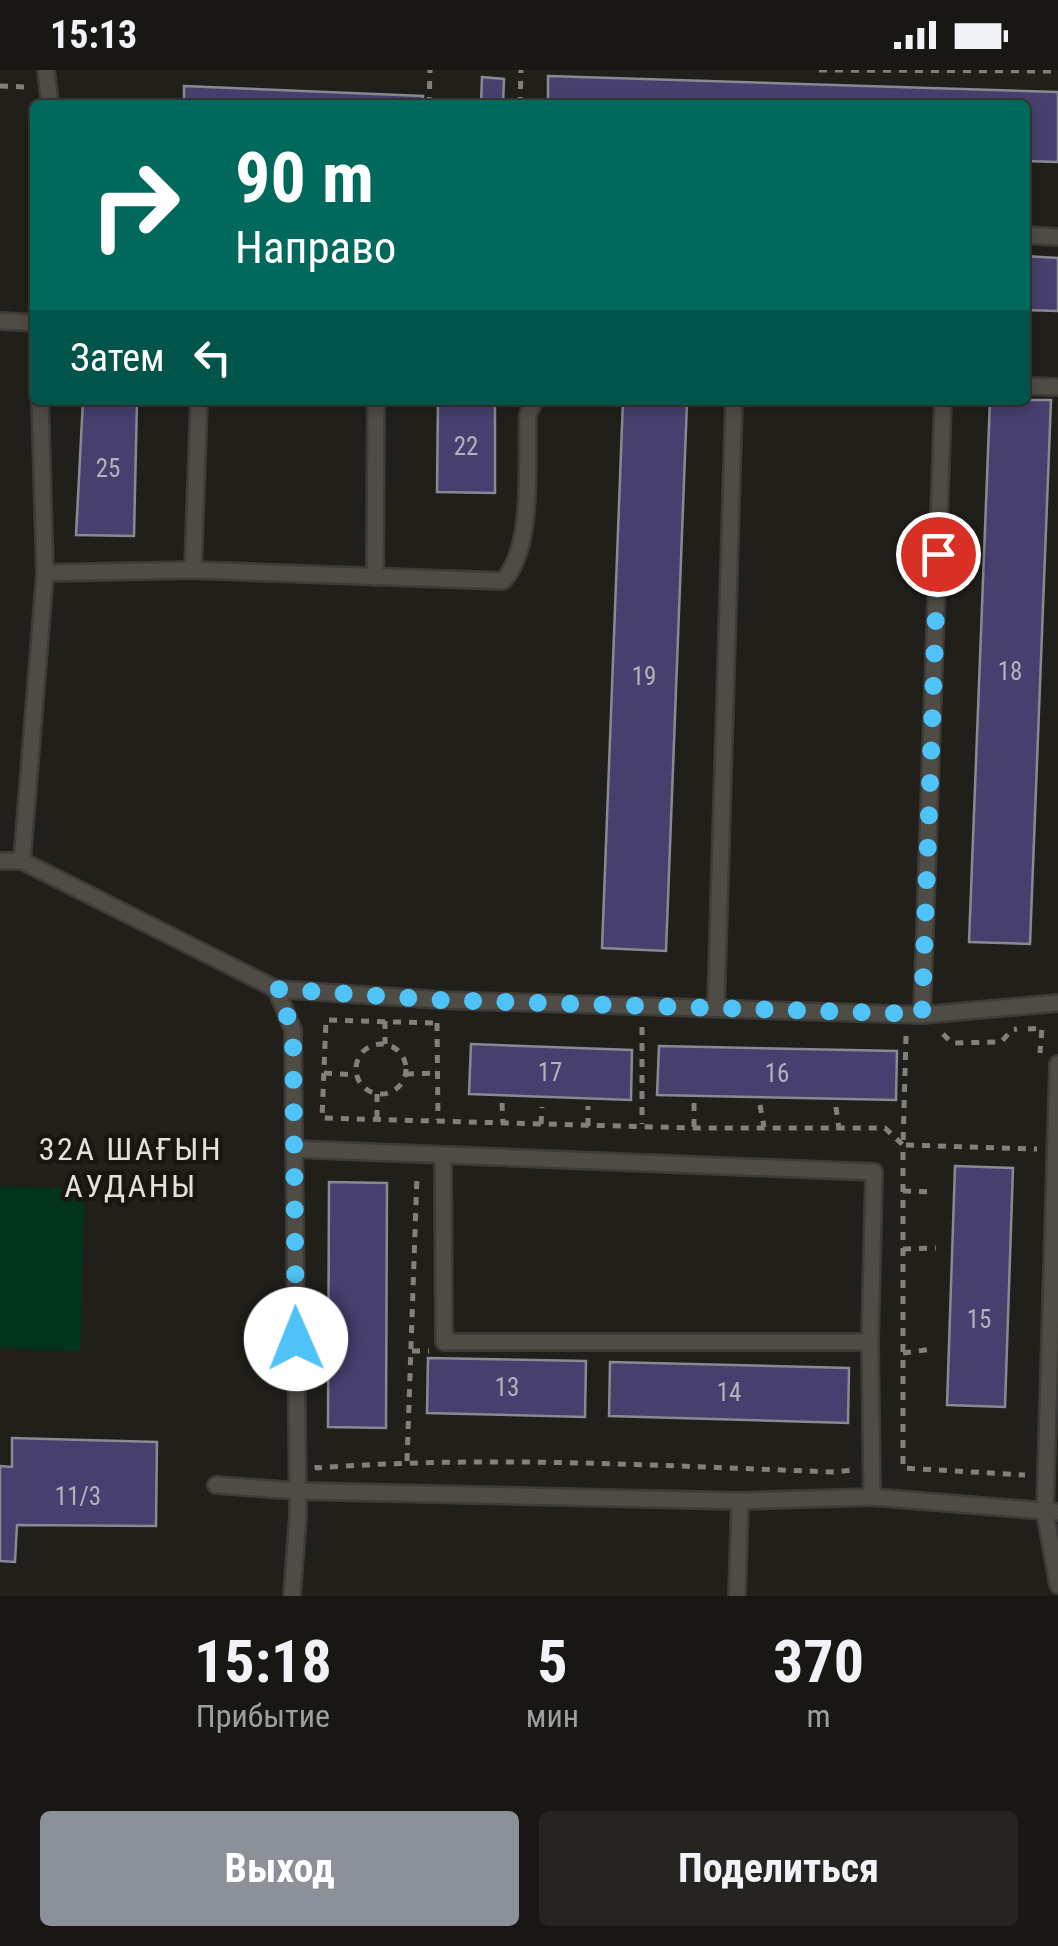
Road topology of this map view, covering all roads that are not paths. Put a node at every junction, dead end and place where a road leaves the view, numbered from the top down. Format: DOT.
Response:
graph roads {
  1 [pos="46,70"];
  2 [pos="49,100"];
  3 [pos="1030,236"];
  4 [pos="1058,237"];
  5 [pos="0,320"];
  6 [pos="30,323"];
  7 [pos="1030,386"];
  8 [pos="1058,387"];
  9 [pos="40,405"];
  10 [pos="199,405"];
  11 [pos="376,405"];
  12 [pos="532,405"];
  13 [pos="734,405"];
  14 [pos="943,405"];
  15 [pos="192,570"];
  16 [pos="46,573"];
  17 [pos="375,578"];
  18 [pos="0,861"];
  19 [pos="22,861"];
  20 [pos="276,989"];
  21 [pos="1058,1003"];
  22 [pos="716,1007"];
  23 [pos="922,1014"];
  24 [pos="1058,1064"];
  25 [pos="294,1148"];
  26 [pos="443,1154"];
  27 [pos="870,1342"];
  28 [pos="216,1485"];
  29 [pos="298,1491"];
  30 [pos="872,1497"];
  31 [pos="740,1500"];
  32 [pos="1051,1512"];
  33 [pos="1058,1585"];
  34 [pos="292,1596"];
  35 [pos="737,1596"];
  1 -- 2 [label="lane"];
  3 -- 4 [label="lane"];
  5 -- 6 [label="lane"];
  7 -- 8 [label="lane"];
  9 -- 16 [label="lane"];
  10 -- 15 [label="lane"];
  11 -- 17 [label="lane"];
  12 -- 17 [label="lane"];
  13 -- 22 [label="lane"];
  14 -- 23 [label="lane"];
  15 -- 16 [label="lane"];
  15 -- 17 [label="lane"];
  16 -- 19 [label="lane"];
  18 -- 19 [label="lane"];
  19 -- 20 [label="lane"];
  20 -- 22 [label="lane"];
  20 -- 25 [label="lane"];
  21 -- 23 [label="lane"];
  22 -- 23 [label="lane"];
  24 -- 32 [label="lane"];
  25 -- 26 [label="lane"];
  25 -- 29 [label="lane"];
  26 -- 27 [label="lane"];
  26 -- 27 [label="lane"];
  27 -- 30 [label="lane"];
  28 -- 29 [label="lane"];
  29 -- 31 [label="lane"];
  29 -- 34 [label="lane"];
  30 -- 31 [label="lane"];
  30 -- 32 [label="lane"];
  31 -- 35 [label="lane"];
  32 -- 33 [label="lane"];
}
